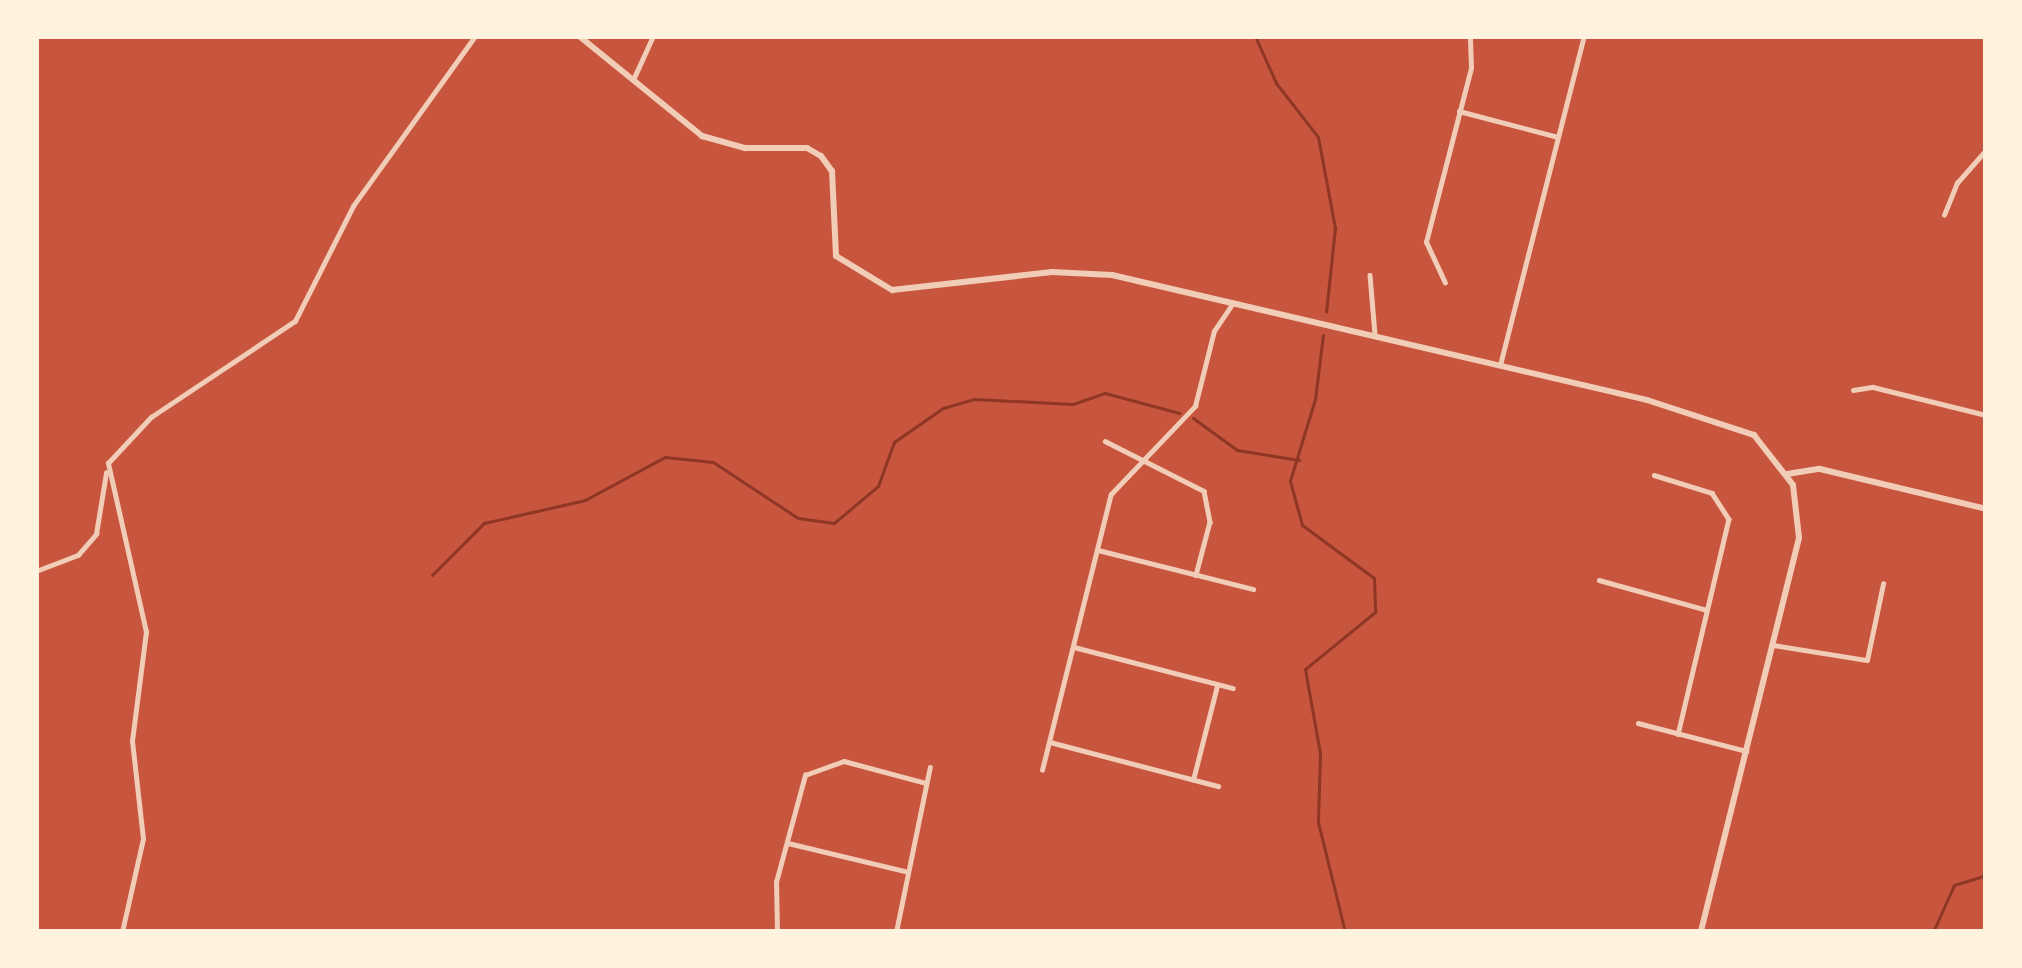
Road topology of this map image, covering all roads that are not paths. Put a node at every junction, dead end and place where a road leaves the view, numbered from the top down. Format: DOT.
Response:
graph roads {
  1 [pos="475,36"];
  2 [pos="579,36"];
  3 [pos="652,36"];
  4 [pos="1470,36"];
  5 [pos="1583,36"];
  6 [pos="632,81"];
  7 [pos="1459,111"];
  8 [pos="1558,137"];
  9 [pos="1986,150"];
  10 [pos="1944,215"];
  11 [pos="1370,275"];
  12 [pos="1444,283"];
  13 [pos="1233,303"];
  14 [pos="1375,337"];
  15 [pos="1500,365"];
  16 [pos="1853,390"];
  17 [pos="1986,415"];
  18 [pos="1105,441"];
  19 [pos="1142,460"];
  20 [pos="107,467"];
  21 [pos="1787,474"];
  22 [pos="1654,475"];
  23 [pos="1986,508"];
  24 [pos="1098,550"];
  25 [pos="36,572"];
  26 [pos="1196,575"];
  27 [pos="1599,580"];
  28 [pos="1883,584"];
  29 [pos="1253,590"];
  30 [pos="1707,610"];
  31 [pos="1773,645"];
  32 [pos="1074,647"];
  33 [pos="1218,685"];
  34 [pos="1233,688"];
  35 [pos="1638,723"];
  36 [pos="1678,734"];
  37 [pos="1050,742"];
  38 [pos="1746,751"];
  39 [pos="930,767"];
  40 [pos="1042,770"];
  41 [pos="1193,779"];
  42 [pos="926,783"];
  43 [pos="1218,786"];
  44 [pos="788,843"];
  45 [pos="905,871"];
  46 [pos="1702,929"];
  47 [pos="122,932"];
  48 [pos="777,932"];
  49 [pos="896,932"];
  50 [pos="1711,932"];
  1 -- 20 [label="street"];
  2 -- 6 [label="street"];
  3 -- 6 [label="street"];
  4 -- 7 [label="street"];
  5 -- 8 [label="street"];
  6 -- 13 [label="street"];
  7 -- 8 [label="street"];
  7 -- 12 [label="street"];
  8 -- 15 [label="street"];
  9 -- 10 [label="street"];
  11 -- 14 [label="street"];
  13 -- 14 [label="street"];
  13 -- 19 [label="street"];
  14 -- 15 [label="street"];
  15 -- 21 [label="street"];
  16 -- 17 [label="street"];
  18 -- 19 [label="street"];
  19 -- 24 [label="street"];
  19 -- 26 [label="street"];
  20 -- 25 [label="street"];
  20 -- 47 [label="street"];
  21 -- 23 [label="street"];
  21 -- 31 [label="street"];
  22 -- 30 [label="street"];
  24 -- 26 [label="street"];
  24 -- 32 [label="street"];
  26 -- 29 [label="street"];
  27 -- 30 [label="street"];
  28 -- 31 [label="street"];
  30 -- 36 [label="street"];
  31 -- 38 [label="street"];
  32 -- 33 [label="street"];
  32 -- 37 [label="street"];
  33 -- 34 [label="street"];
  33 -- 41 [label="street"];
  35 -- 36 [label="street"];
  36 -- 38 [label="street"];
  37 -- 40 [label="street"];
  37 -- 41 [label="street"];
  38 -- 46 [label="street"];
  39 -- 42 [label="street"];
  41 -- 43 [label="street"];
  42 -- 44 [label="street"];
  42 -- 45 [label="street"];
  44 -- 45 [label="street"];
  44 -- 48 [label="street"];
  45 -- 49 [label="street"];
  46 -- 50 [label="street"];
}
